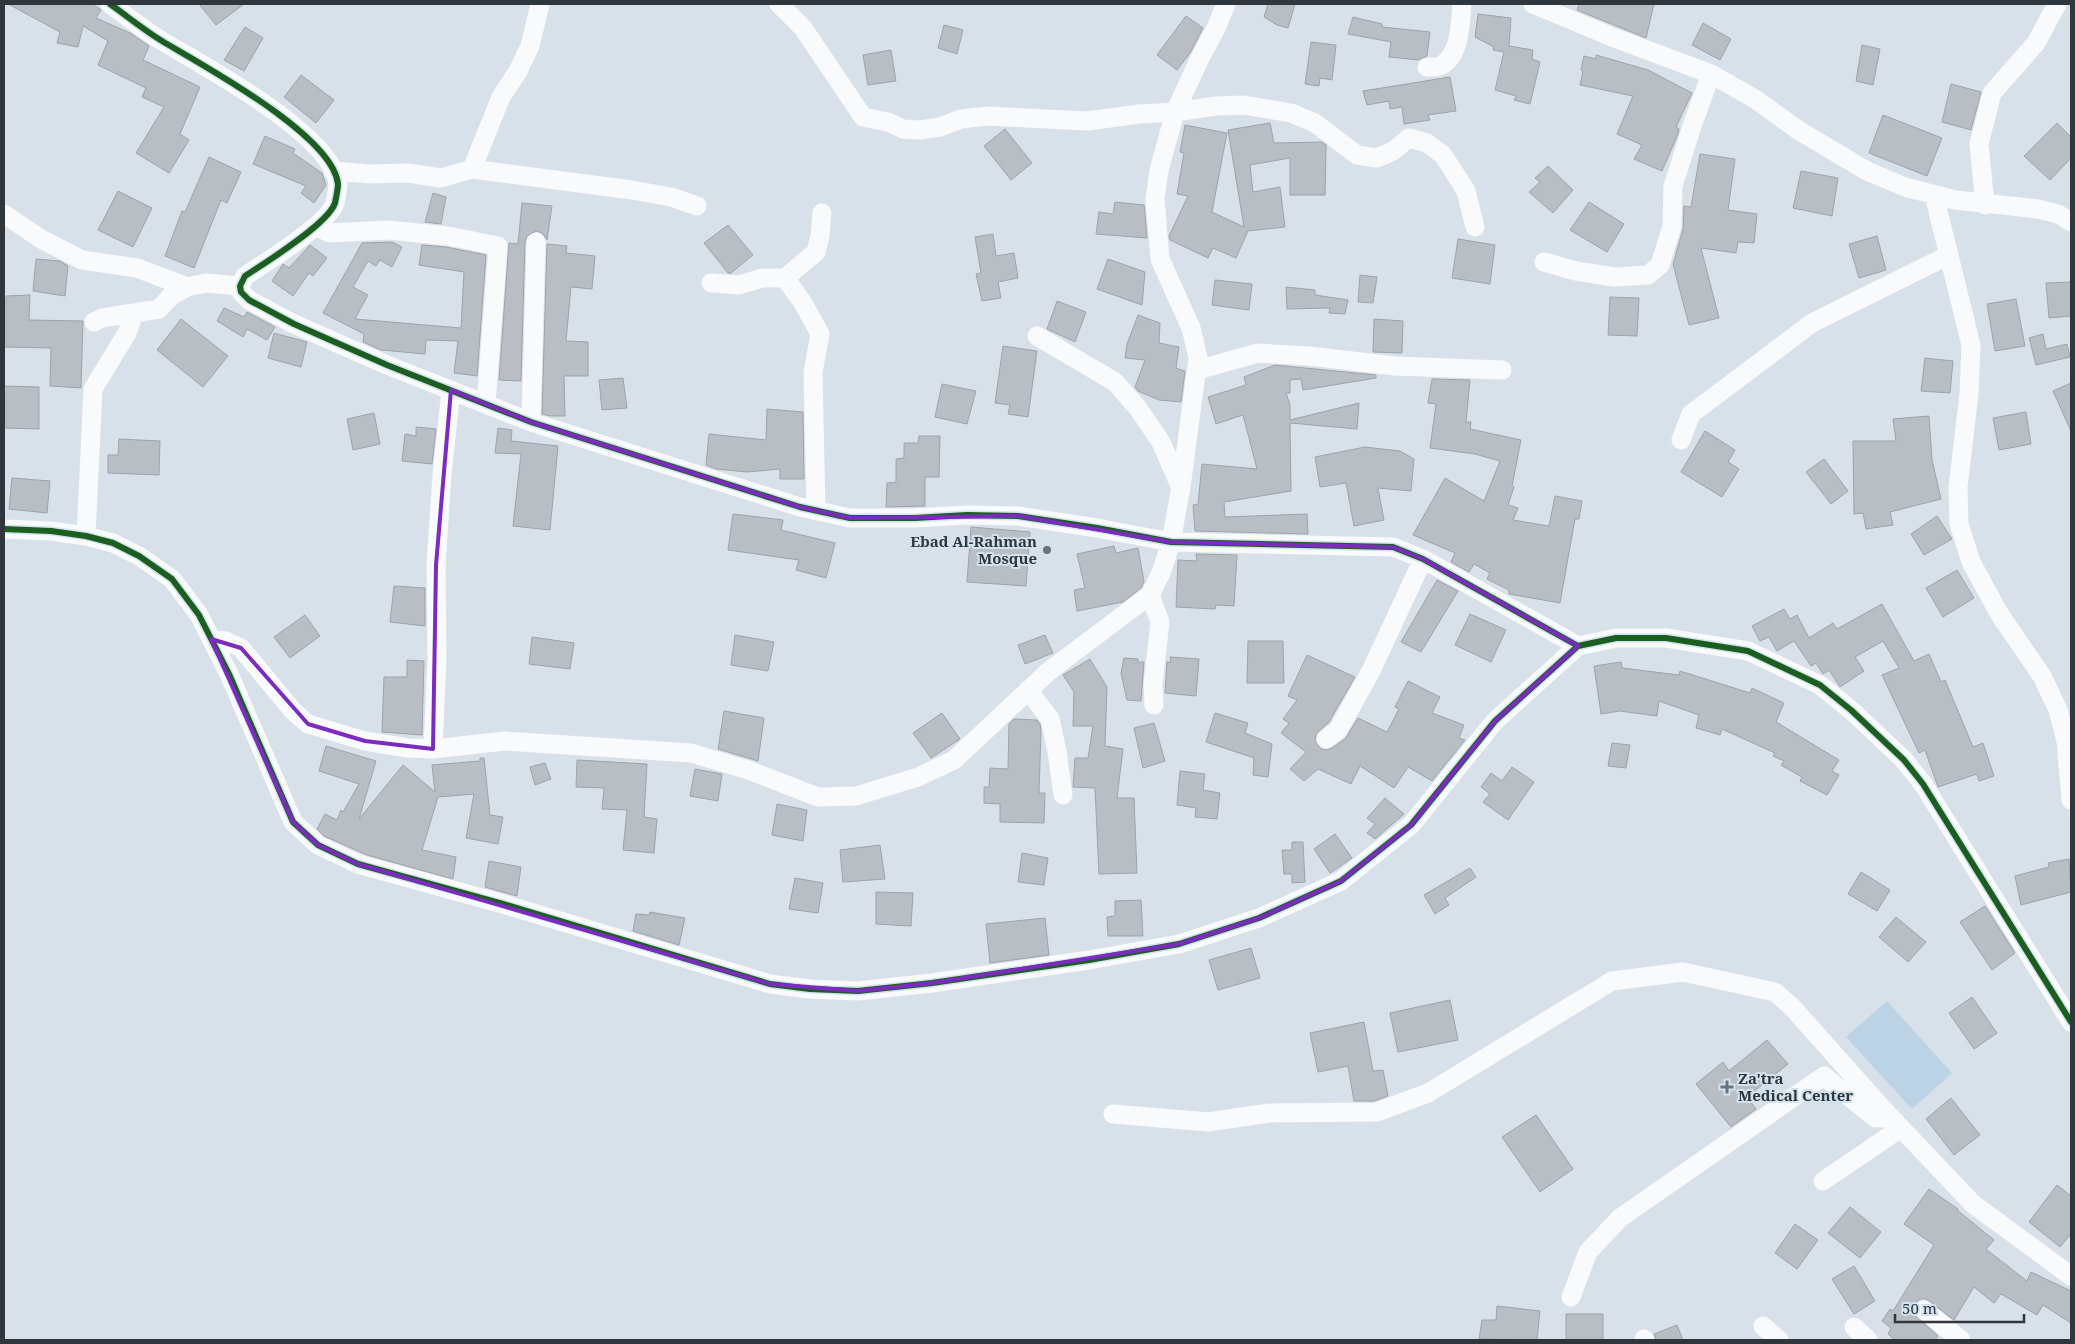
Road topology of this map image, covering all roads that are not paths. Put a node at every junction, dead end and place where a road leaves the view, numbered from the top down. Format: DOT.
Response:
graph roads {
  1 [pos="110,4"];
  2 [pos="540,4"];
  3 [pos="779,4"];
  4 [pos="1226,4"];
  5 [pos="1462,4"];
  6 [pos="1533,4"];
  7 [pos="2057,4"];
  8 [pos="1427,67"];
  9 [pos="1712,74"];
  10 [pos="1175,112"];
  11 [pos="472,169"];
  12 [pos="333,171"];
  13 [pos="1934,195"];
  14 [pos="1984,205"];
  15 [pos="696,206"];
  16 [pos="822,213"];
  17 [pos="4,214"];
  18 [pos="2071,222"];
  19 [pos="316,226"];
  20 [pos="1475,227"];
  21 [pos="536,242"];
  22 [pos="1949,255"];
  23 [pos="1544,262"];
  24 [pos="785,278"];
  25 [pos="711,283"];
  26 [pos="240,286"];
  27 [pos="187,287"];
  28 [pos="134,314"];
  29 [pos="94,322"];
  30 [pos="1037,336"];
  31 [pos="1196,370"];
  32 [pos="1502,370"];
  33 [pos="451,390"];
  34 [pos="486,404"];
  35 [pos="531,422"];
  36 [pos="1681,440"];
  37 [pos="1181,487"];
  38 [pos="816,511"];
  39 [pos="4,529"];
  40 [pos="86,536"];
  41 [pos="1171,542"];
  42 [pos="1423,558"];
  43 [pos="1150,595"];
  44 [pos="211,639"];
  45 [pos="1578,646"];
  46 [pos="1028,690"];
  47 [pos="1154,704"];
  48 [pos="1326,739"];
  49 [pos="433,749"];
  50 [pos="1063,795"];
  51 [pos="2071,800"];
  52 [pos="2071,1022"];
  53 [pos="1113,1114"];
  54 [pos="1896,1123"];
  55 [pos="1823,1180"];
  56 [pos="2071,1276"];
  57 [pos="1571,1297"];
  58 [pos="1924,1310"];
  59 [pos="1762,1326"];
  60 [pos="1854,1327"];
  61 [pos="1779,1340"];
  62 [pos="1868,1340"];
  63 [pos="1961,1340"];
  1 -- 12 [label="street"];
  2 -- 11 [label="street"];
  3 -- 10 [label="street"];
  4 -- 10 [label="street"];
  5 -- 8 [label="street"];
  6 -- 9 [label="street"];
  7 -- 14 [label="street"];
  9 -- 13 [label="street"];
  9 -- 23 [label="street"];
  10 -- 20 [label="street"];
  10 -- 31 [label="street"];
  11 -- 12 [label="street"];
  11 -- 15 [label="street"];
  12 -- 19 [label="street"];
  13 -- 14 [label="street"];
  13 -- 22 [label="street"];
  14 -- 18 [label="street"];
  16 -- 24 [label="street"];
  17 -- 27 [label="street"];
  19 -- 26 [label="street"];
  19 -- 34 [label="street"];
  21 -- 35 [label="street"];
  22 -- 36 [label="street"];
  22 -- 51 [label="street"];
  24 -- 25 [label="street"];
  24 -- 38 [label="street"];
  26 -- 27 [label="street"];
  26 -- 33 [label="street"];
  27 -- 28 [label="street"];
  28 -- 29 [label="street"];
  28 -- 40 [label="street"];
  30 -- 37 [label="street"];
  31 -- 32 [label="street"];
  31 -- 37 [label="street"];
  33 -- 34 [label="street"];
  33 -- 49 [label="street"];
  34 -- 35 [label="street"];
  35 -- 38 [label="street"];
  37 -- 41 [label="street"];
  38 -- 41 [label="street"];
  39 -- 40 [label="street"];
  40 -- 44 [label="street"];
  41 -- 42 [label="street"];
  41 -- 43 [label="street"];
  42 -- 45 [label="street"];
  42 -- 48 [label="street"];
  43 -- 46 [label="street"];
  43 -- 47 [label="street"];
  44 -- 45 [label="street"];
  44 -- 49 [label="street"];
  45 -- 52 [label="street"];
  46 -- 49 [label="street"];
  46 -- 50 [label="street"];
  53 -- 54 [label="street"];
  54 -- 55 [label="street"];
  54 -- 56 [label="street"];
  54 -- 57 [label="street"];
  58 -- 63 [label="street"];
  59 -- 61 [label="street"];
  60 -- 62 [label="street"];
}
